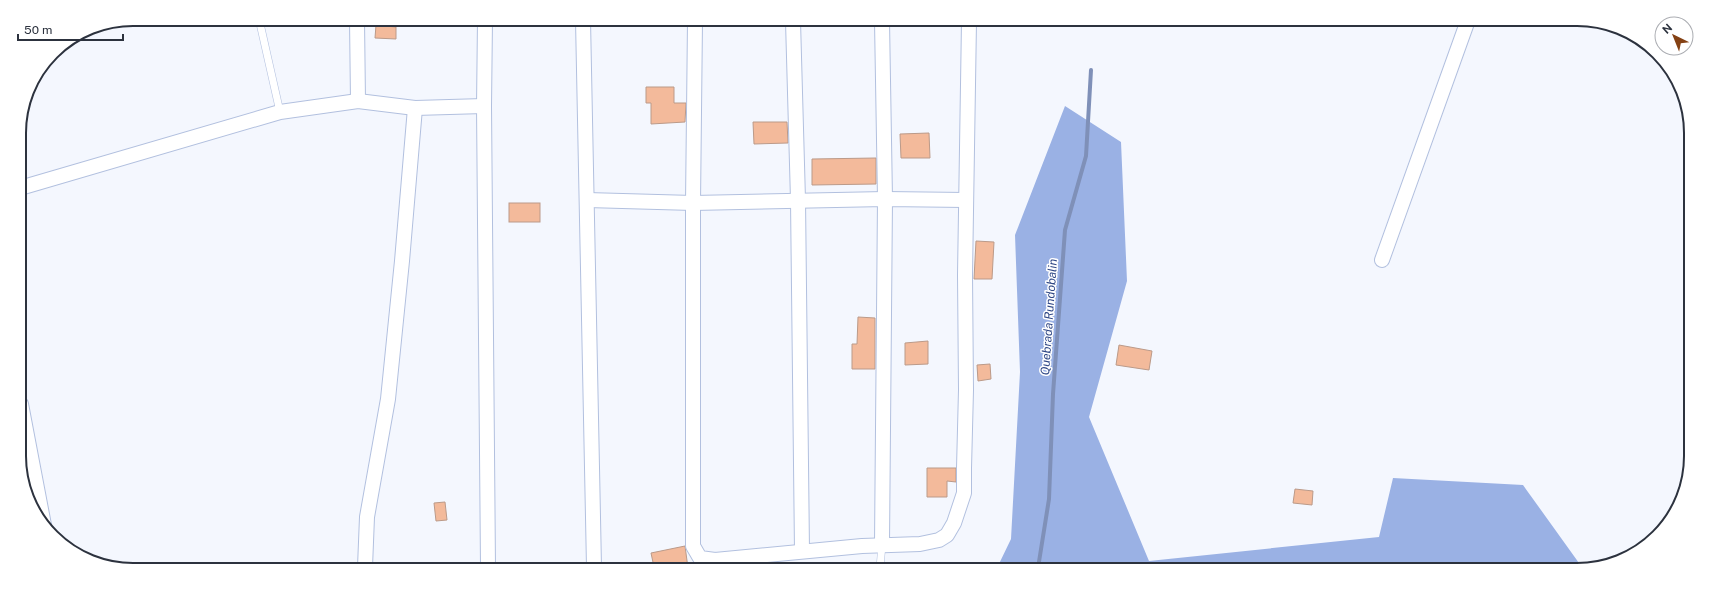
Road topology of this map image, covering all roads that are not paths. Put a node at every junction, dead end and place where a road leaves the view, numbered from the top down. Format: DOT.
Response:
graph roads {
  1 [pos="261,26"];
  2 [pos="357,26"];
  3 [pos="485,26"];
  4 [pos="583,26"];
  5 [pos="695,26"];
  6 [pos="793,26"];
  7 [pos="882,26"];
  8 [pos="969,26"];
  9 [pos="1466,26"];
  10 [pos="358,101"];
  11 [pos="484,106"];
  12 [pos="414,108"];
  13 [pos="280,112"];
  14 [pos="26,186"];
  15 [pos="885,199"];
  16 [pos="587,200"];
  17 [pos="798,200"];
  18 [pos="966,200"];
  19 [pos="693,203"];
  20 [pos="1382,260"];
  21 [pos="26,430"];
  22 [pos="41,511"];
  23 [pos="882,544"];
  24 [pos="802,551"];
  25 [pos="365,563"];
  26 [pos="488,563"];
  27 [pos="594,563"];
  28 [pos="880,563"];
  1 -- 13 [label="lane"];
  2 -- 10 [label="street"];
  3 -- 11 [label="street"];
  4 -- 16 [label="street"];
  5 -- 19 [label="street"];
  6 -- 17 [label="street"];
  7 -- 15 [label="street"];
  8 -- 18 [label="street"];
  9 -- 20 [label="street"];
  10 -- 12 [label="street"];
  10 -- 13 [label="street"];
  11 -- 12 [label="street"];
  11 -- 26 [label="street"];
  12 -- 25 [label="street"];
  13 -- 14 [label="street"];
  15 -- 17 [label="street"];
  15 -- 18 [label="street"];
  15 -- 23 [label="street"];
  16 -- 19 [label="street"];
  16 -- 27 [label="street"];
  17 -- 19 [label="street"];
  17 -- 24 [label="street"];
  18 -- 23 [label="street"];
  19 -- 24 [label="street"];
  21 -- 22 [label="street"];
  23 -- 24 [label="street"];
  23 -- 28 [label="lane"];
}
